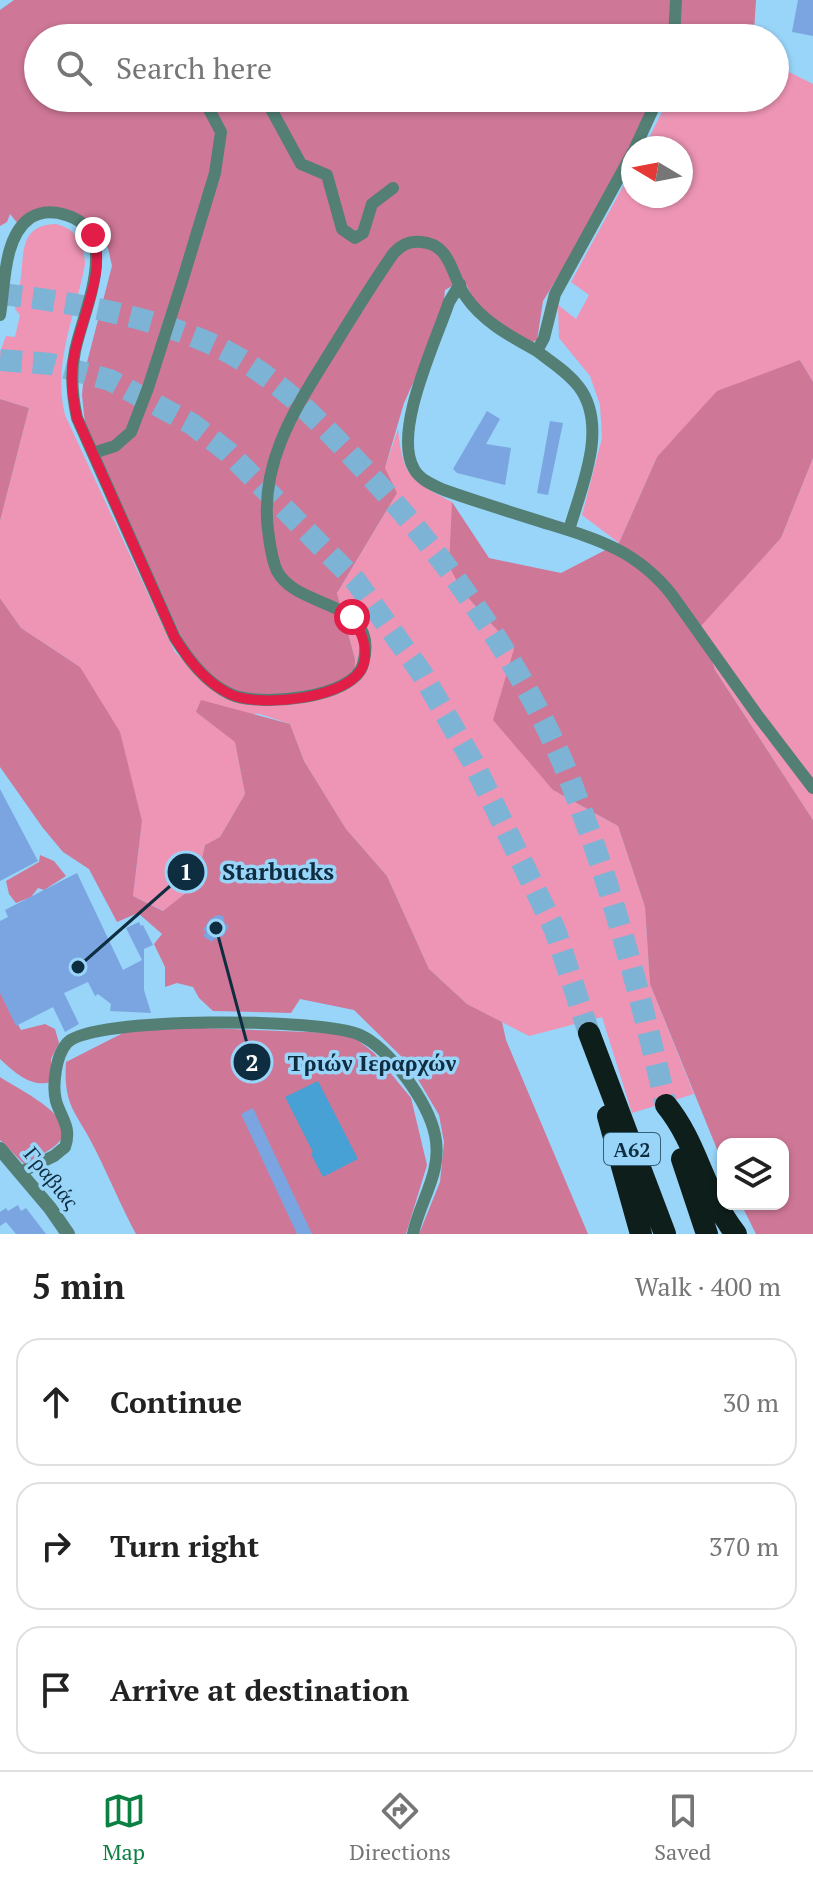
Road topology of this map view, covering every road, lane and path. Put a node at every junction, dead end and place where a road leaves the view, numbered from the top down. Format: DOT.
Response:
graph roads {
  1 [pos="676,0"];
  2 [pos="675,24"];
  3 [pos="210,112"];
  4 [pos="273,112"];
  5 [pos="652,112"];
  6 [pos="640,136"];
  7 [pos="621,174"];
  8 [pos="393,188"];
  9 [pos="460,284"];
  10 [pos="0,315"];
  11 [pos="537,351"];
  12 [pos="93,453"];
  13 [pos="569,530"];
  14 [pos="813,788"];
  15 [pos="589,1033"];
  16 [pos="599,1064"];
  17 [pos="0,1149"];
  18 [pos="21,1172"];
  19 [pos="68,1234"];
  20 [pos="413,1234"];
  21 [pos="641,1234"];
  22 [pos="665,1234"];
  23 [pos="707,1234"];
  24 [pos="736,1234"];
  1 -- 2 [label="street"];
  3 -- 12 [label="street"];
  4 -- 8 [label="street"];
  5 -- 6 [label="street"];
  7 -- 11 [label="street"];
  9 -- 11 [label="street"];
  9 -- 12 [label="street"];
  9 -- 13 [label="street"];
  10 -- 12 [label="street"];
  11 -- 13 [label="street"];
  13 -- 14 [label="street"];
  15 -- 16 [label="highway, Α62"];
  16 -- 21 [label="highway"];
  16 -- 22 [label="highway, Α62"];
  17 -- 18 [label="street, Γραβιάς"];
  18 -- 19 [label="street, Γραβιάς"];
  18 -- 20 [label="street"];
  23 -- 24 [label="highway, Α62"];
}
